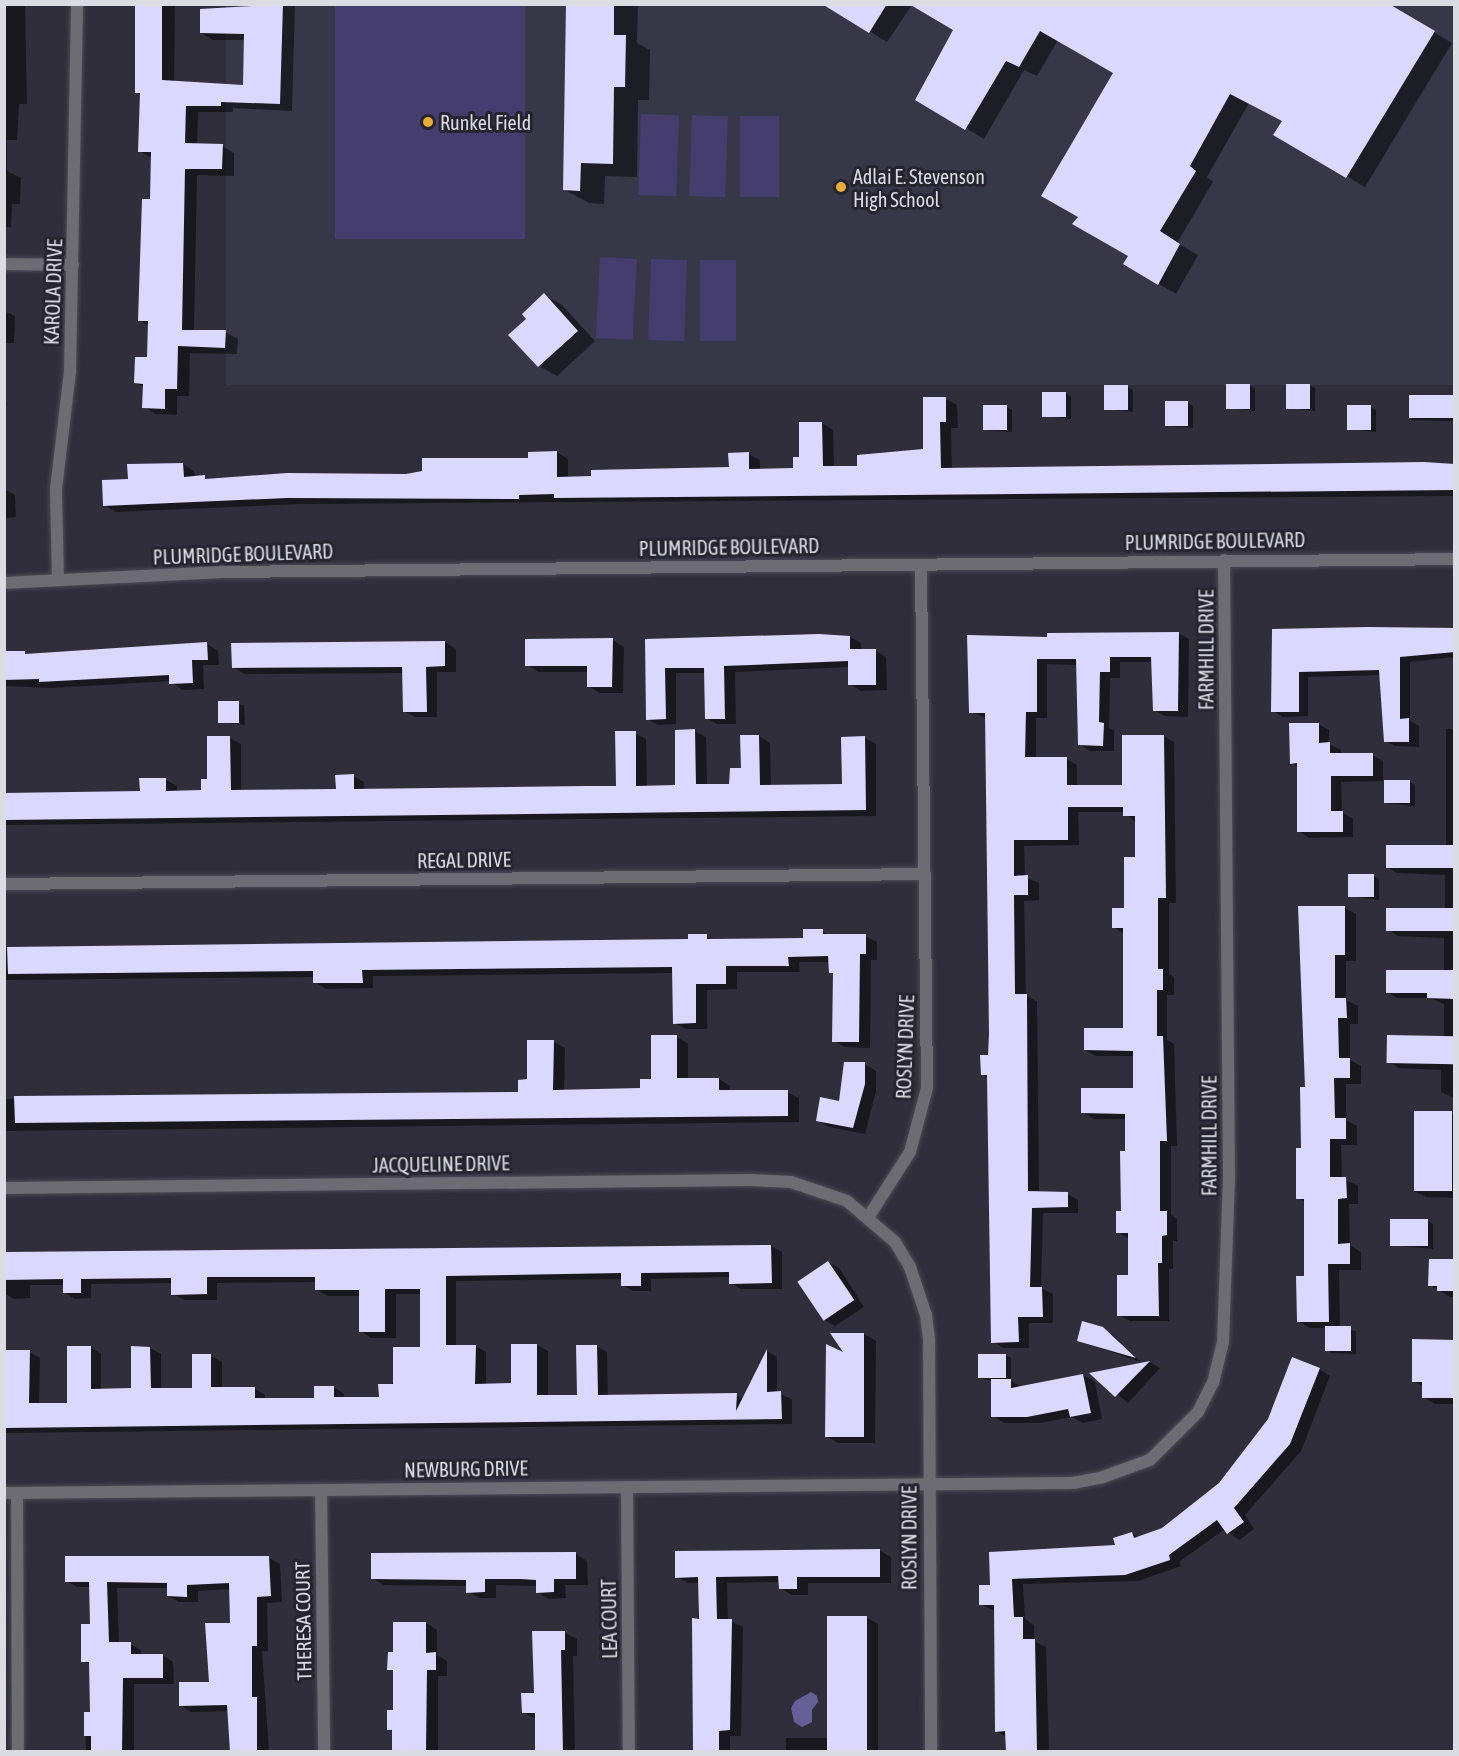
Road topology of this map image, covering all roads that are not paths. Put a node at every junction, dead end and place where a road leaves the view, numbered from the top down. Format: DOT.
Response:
graph roads {
  1 [pos="77,4"];
  2 [pos="4,264"];
  3 [pos="73,265"];
  4 [pos="1455,559"];
  5 [pos="1224,560"];
  6 [pos="921,565"];
  7 [pos="58,580"];
  8 [pos="4,583"];
  9 [pos="924,874"];
  10 [pos="4,884"];
  11 [pos="4,1188"];
  12 [pos="869,1216"];
  13 [pos="928,1484"];
  14 [pos="627,1487"];
  15 [pos="321,1490"];
  16 [pos="11,1493"];
  17 [pos="18,1752"];
  18 [pos="324,1752"];
  19 [pos="629,1752"];
  20 [pos="931,1752"];
  1 -- 3 [label="street, KAROLA DRIVE"];
  2 -- 3 [label="street"];
  3 -- 7 [label="street, KAROLA DRIVE"];
  4 -- 5 [label="street, PLUMRIDGE BOULEVARD"];
  5 -- 6 [label="street, PLUMRIDGE BOULEVARD"];
  5 -- 13 [label="street, FARMHILL DRIVE"];
  6 -- 7 [label="street, PLUMRIDGE BOULEVARD"];
  6 -- 9 [label="street, ROSLYN DRIVE"];
  7 -- 8 [label="street, PLUMRIDGE BOULEVARD"];
  9 -- 10 [label="street, REGAL DRIVE"];
  9 -- 12 [label="street, ROSLYN DRIVE"];
  11 -- 12 [label="street, JACQUELINE DRIVE"];
  12 -- 13 [label="street, ROSLYN DRIVE"];
  13 -- 14 [label="street, NEWBURG DRIVE"];
  13 -- 20 [label="street, ROSLYN DRIVE"];
  14 -- 15 [label="street, NEWBURG DRIVE"];
  14 -- 19 [label="street, LEA COURT"];
  15 -- 16 [label="street, NEWBURG DRIVE"];
  15 -- 18 [label="street, THERESA COURT"];
  16 -- 17 [label="street"];
}
